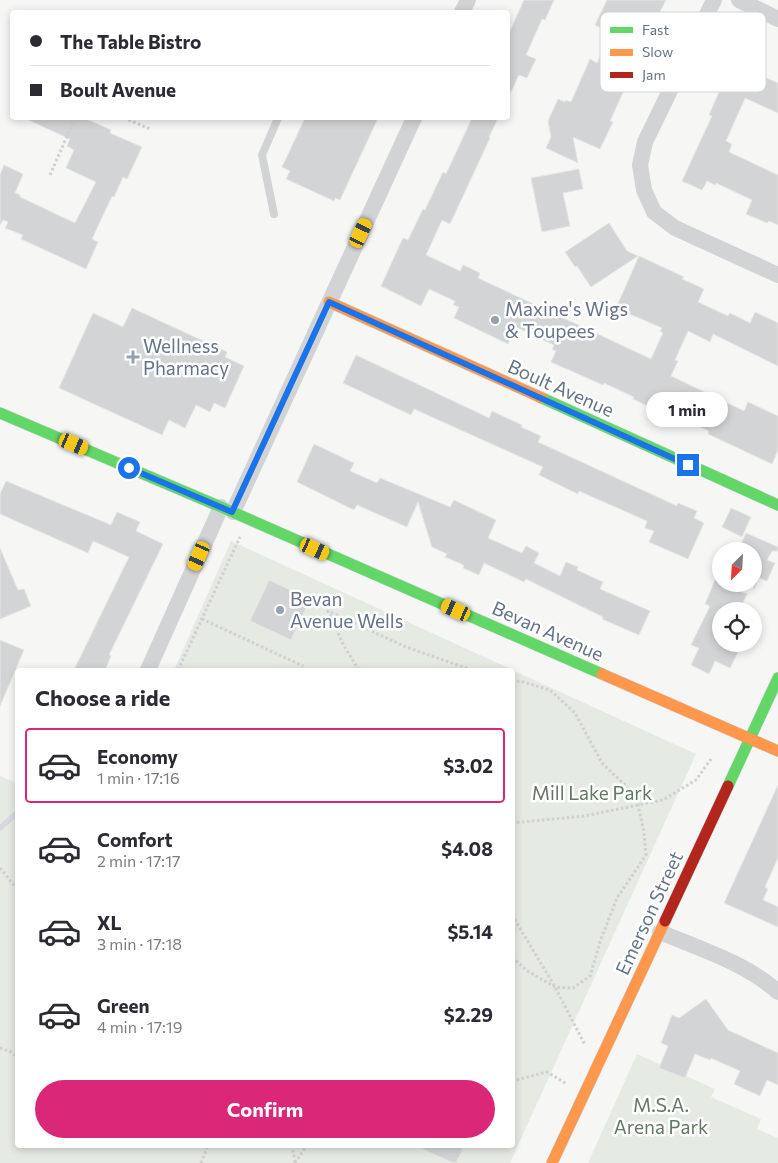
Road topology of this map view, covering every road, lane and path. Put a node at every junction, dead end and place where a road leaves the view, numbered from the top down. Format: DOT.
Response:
graph roads {
  1 [pos="714,0"];
  2 [pos="739,0"];
  3 [pos="708,12"];
  4 [pos="764,12"];
  5 [pos="766,13"];
  6 [pos="778,19"];
  7 [pos="669,92"];
  8 [pos="74,120"];
  9 [pos="129,120"];
  10 [pos="277,120"];
  11 [pos="413,120"];
  12 [pos="150,129"];
  13 [pos="50,175"];
  14 [pos="274,214"];
  15 [pos="778,275"];
  16 [pos="329,302"];
  17 [pos="0,413"];
  18 [pos="778,505"];
  19 [pos="227,509"];
  20 [pos="248,519"];
  21 [pos="202,619"];
  22 [pos="303,666"];
  23 [pos="149,668"];
  24 [pos="179,668"];
  25 [pos="358,668"];
  26 [pos="466,668"];
  27 [pos="778,678"];
  28 [pos="515,682"];
  29 [pos="750,738"];
  30 [pos="778,750"];
  31 [pos="711,759"];
  32 [pos="638,804"];
  33 [pos="515,823"];
  34 [pos="0,868"];
  35 [pos="15,886"];
  36 [pos="515,920"];
  37 [pos="660,932"];
  38 [pos="515,960"];
  39 [pos="555,987"];
  40 [pos="778,992"];
  41 [pos="0,1048"];
  42 [pos="15,1055"];
  43 [pos="596,1069"];
  44 [pos="515,1080"];
  45 [pos="585,1094"];
  46 [pos="207,1148"];
  47 [pos="292,1148"];
  48 [pos="305,1148"];
  49 [pos="201,1163"];
  50 [pos="295,1163"];
  51 [pos="552,1163"];
  1 -- 3 [label="street"];
  2 -- 4 [label="street"];
  5 -- 6 [label="street"];
  7 -- 15 [label="street"];
  8 -- 13 [label="path"];
  9 -- 12 [label="path"];
  10 -- 14 [label="lane"];
  11 -- 16 [label="street"];
  16 -- 18 [label="street, Boult Avenue"];
  16 -- 19 [label="street"];
  17 -- 19 [label="street, Bevan Avenue"];
  19 -- 20 [label="street, Bevan Avenue"];
  19 -- 23 [label="street"];
  20 -- 21 [label="path"];
  20 -- 29 [label="street, Bevan Avenue"];
  21 -- 22 [label="path"];
  21 -- 24 [label="path"];
  25 -- 26 [label="path"];
  27 -- 29 [label="street, Emerson Street"];
  28 -- 32 [label="path"];
  29 -- 30 [label="street, Bevan Avenue"];
  29 -- 37 [label="street, Emerson Street"];
  31 -- 32 [label="path"];
  32 -- 33 [label="path"];
  32 -- 39 [label="path"];
  34 -- 35 [label="path"];
  36 -- 39 [label="path"];
  37 -- 40 [label="street"];
  37 -- 43 [label="street, Emerson Street"];
  38 -- 39 [label="path"];
  39 -- 43 [label="path"];
  41 -- 42 [label="path"];
  43 -- 45 [label="street, Emerson Street"];
  44 -- 45 [label="path"];
  45 -- 51 [label="street, Emerson Street"];
  46 -- 49 [label="path"];
  47 -- 50 [label="path"];
  48 -- 50 [label="path"];
}
